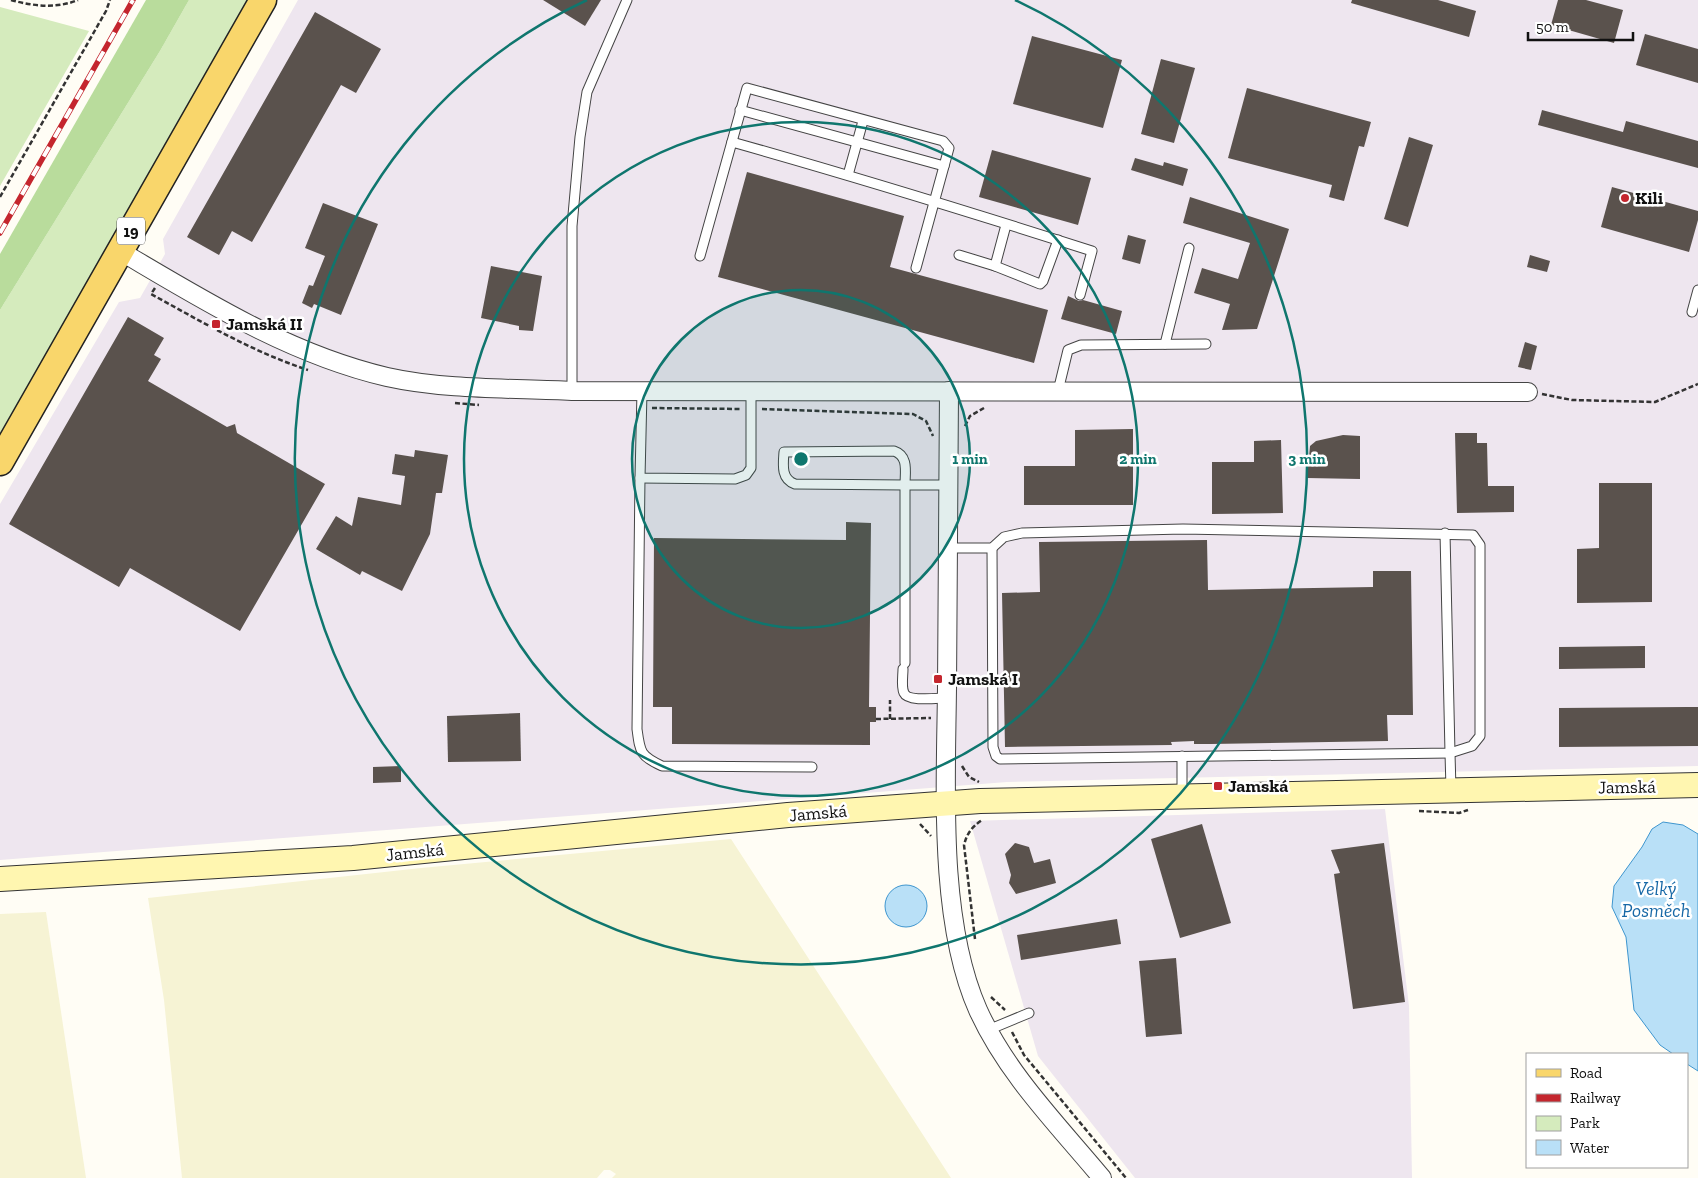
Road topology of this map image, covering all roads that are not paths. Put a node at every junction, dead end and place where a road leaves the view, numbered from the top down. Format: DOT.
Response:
graph roads {
  1 [pos="263,0"];
  2 [pos="627,0"];
  3 [pos="740,110"];
  4 [pos="863,120"];
  5 [pos="732,142"];
  6 [pos="857,142"];
  7 [pos="944,166"];
  8 [pos="848,175"];
  9 [pos="934,203"];
  10 [pos="1006,225"];
  11 [pos="1058,240"];
  12 [pos="1189,248"];
  13 [pos="120,251"];
  14 [pos="959,255"];
  15 [pos="700,256"];
  16 [pos="995,266"];
  17 [pos="916,268"];
  18 [pos="1698,290"];
  19 [pos="1080,295"];
  20 [pos="1692,312"];
  21 [pos="1164,344"];
  22 [pos="1206,344"];
  23 [pos="572,391"];
  24 [pos="642,391"];
  25 [pos="751,391"];
  26 [pos="949,391"];
  27 [pos="1058,391"];
  28 [pos="1528,392"];
  29 [pos="0,462"];
  30 [pos="640,478"];
  31 [pos="905,485"];
  32 [pos="948,485"];
  33 [pos="1445,532"];
  34 [pos="948,548"];
  35 [pos="992,548"];
  36 [pos="947,698"];
  37 [pos="1450,753"];
  38 [pos="1182,756"];
  39 [pos="812,767"];
  40 [pos="1698,785"];
  41 [pos="1451,789"];
  42 [pos="1182,795"];
  43 [pos="946,803"];
  44 [pos="0,879"];
  45 [pos="1028,1013"];
  46 [pos="988,1030"];
  47 [pos="1102,1178"];
  1 -- 13 [label="main road, 19"];
  2 -- 23 [label="lane"];
  3 -- 4 [label="lane"];
  3 -- 5 [label="lane"];
  3 -- 6 [label="lane"];
  4 -- 6 [label="lane"];
  4 -- 7 [label="lane"];
  5 -- 8 [label="lane"];
  5 -- 15 [label="lane"];
  6 -- 7 [label="lane"];
  6 -- 8 [label="lane"];
  7 -- 9 [label="lane"];
  8 -- 9 [label="lane"];
  9 -- 10 [label="lane"];
  9 -- 17 [label="lane"];
  10 -- 11 [label="lane"];
  10 -- 16 [label="lane"];
  11 -- 16 [label="lane"];
  11 -- 19 [label="lane"];
  12 -- 21 [label="lane"];
  13 -- 23 [label="street"];
  13 -- 29 [label="main road, 19"];
  14 -- 16 [label="lane"];
  18 -- 20 [label="lane"];
  21 -- 22 [label="lane"];
  21 -- 27 [label="lane"];
  23 -- 24 [label="street"];
  24 -- 25 [label="street"];
  24 -- 30 [label="lane"];
  25 -- 26 [label="street"];
  25 -- 30 [label="lane"];
  26 -- 27 [label="street"];
  26 -- 32 [label="street"];
  27 -- 28 [label="street"];
  30 -- 39 [label="lane"];
  31 -- 31 [label="lane"];
  31 -- 32 [label="lane"];
  31 -- 36 [label="lane"];
  32 -- 34 [label="street"];
  33 -- 35 [label="lane"];
  33 -- 37 [label="lane"];
  33 -- 37 [label="lane"];
  34 -- 35 [label="lane"];
  34 -- 36 [label="street"];
  35 -- 38 [label="lane"];
  36 -- 43 [label="street"];
  37 -- 38 [label="lane"];
  37 -- 41 [label="lane"];
  38 -- 42 [label="lane"];
  40 -- 41 [label="street, Jamská"];
  41 -- 42 [label="street, Jamská"];
  42 -- 43 [label="street, Jamská"];
  43 -- 44 [label="street, Jamská"];
  43 -- 46 [label="street"];
  45 -- 46 [label="lane"];
  46 -- 47 [label="street"];
}
